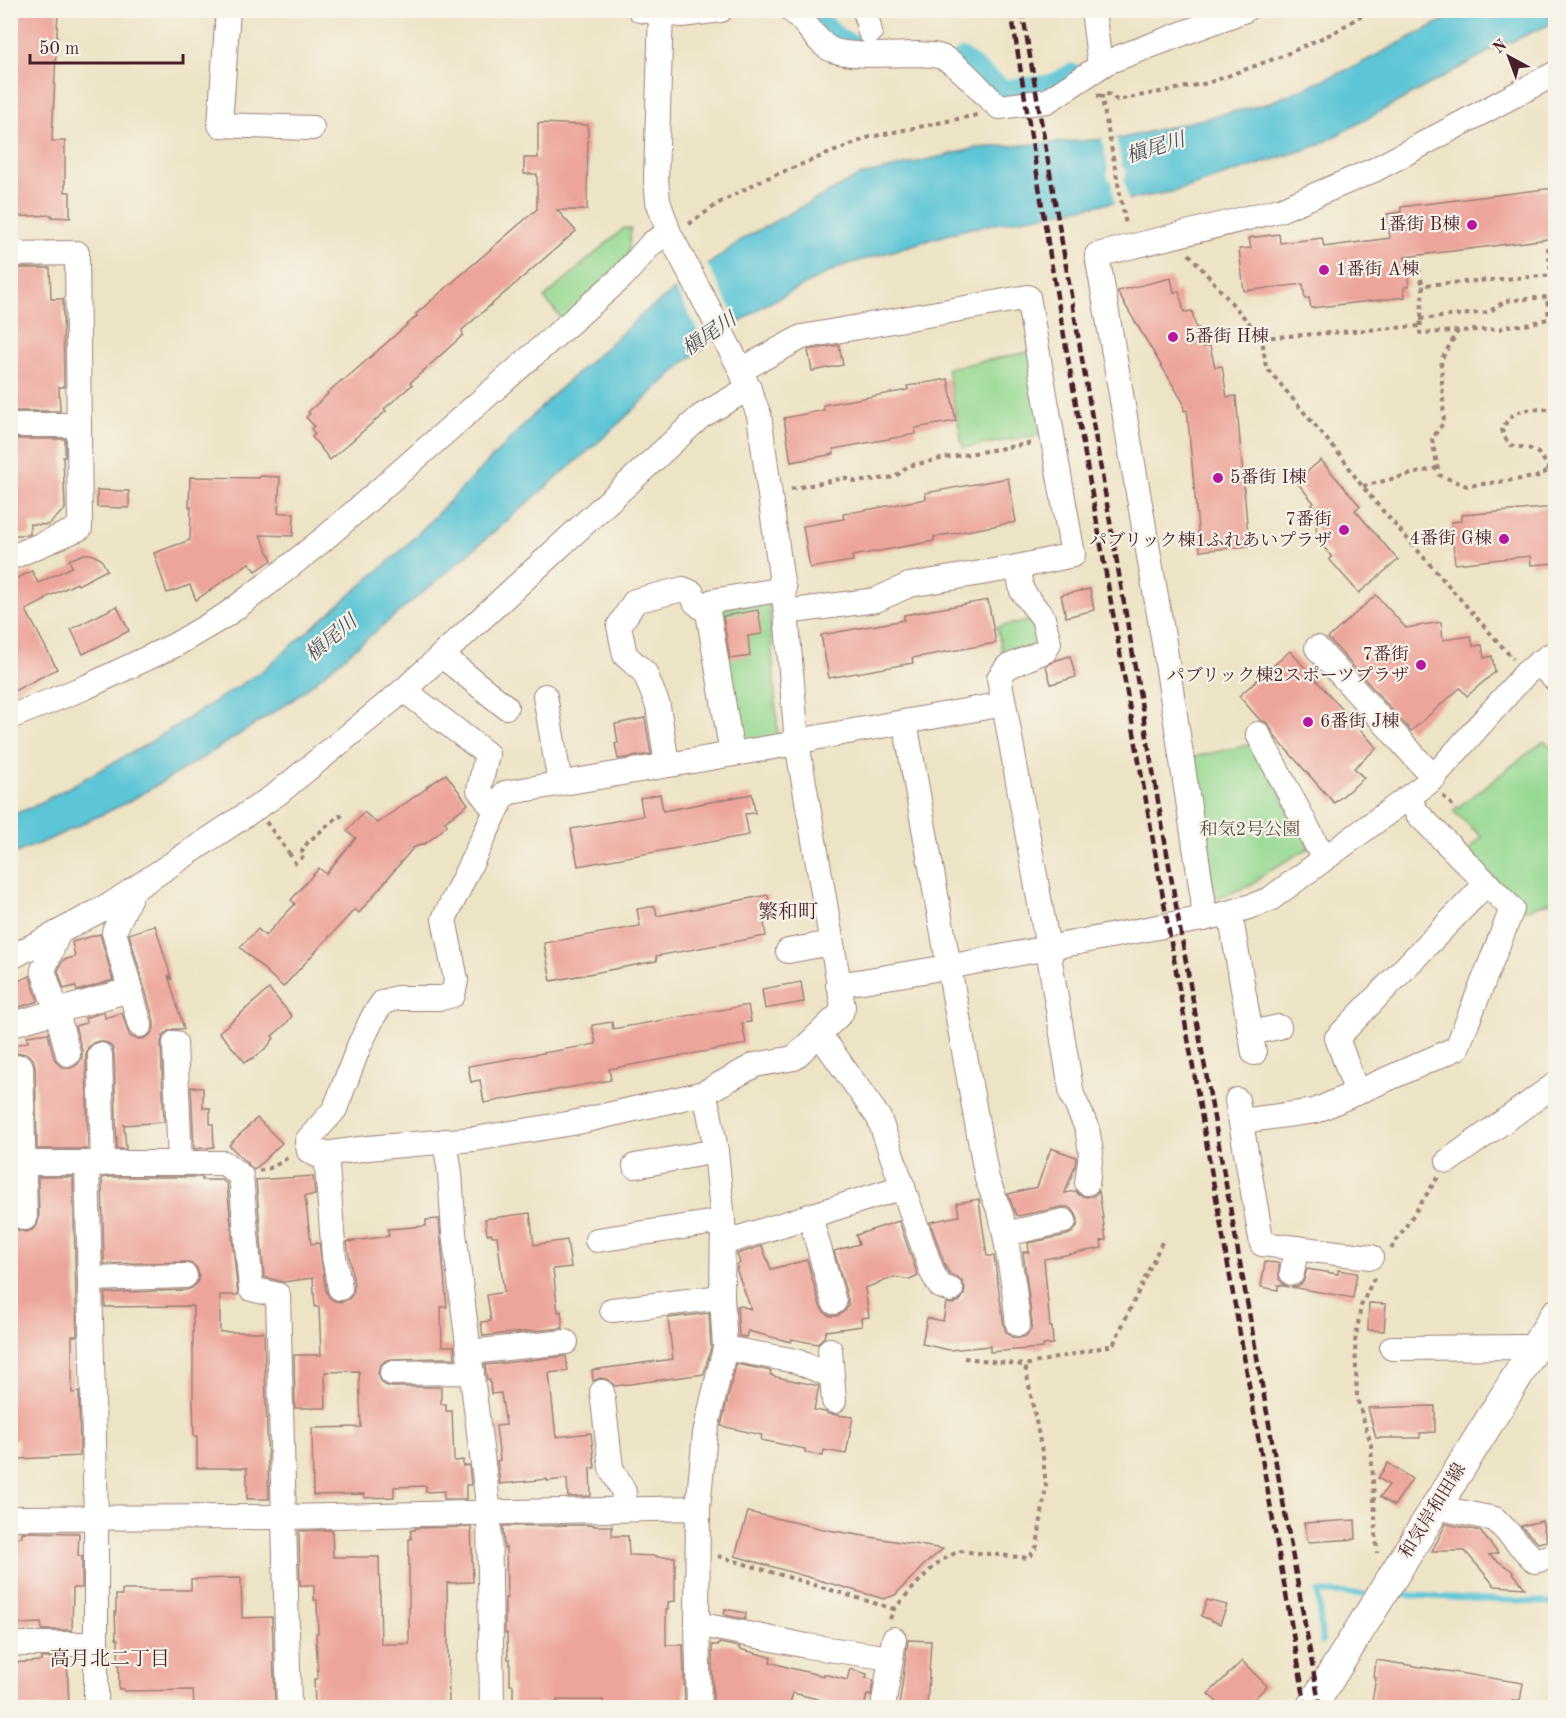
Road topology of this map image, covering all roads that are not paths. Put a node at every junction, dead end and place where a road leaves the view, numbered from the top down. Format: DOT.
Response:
graph roads {
  1 [pos="228,10"];
  2 [pos="721,10"];
  3 [pos="791,10"];
  4 [pos="1093,10"];
  5 [pos="1245,10"];
  6 [pos="654,12"];
  7 [pos="1100,59"];
  8 [pos="1556,73"];
  9 [pos="312,128"];
  10 [pos="675,234"];
  11 [pos="10,254"];
  12 [pos="743,375"];
  13 [pos="80,424"];
  14 [pos="10,426"];
  15 [pos="10,558"];
  16 [pos="1017,567"];
  17 [pos="785,601"];
  18 [pos="701,608"];
  19 [pos="1317,648"];
  20 [pos="443,654"];
  21 [pos="1540,663"];
  22 [pos="1556,680"];
  23 [pos="404,690"];
  24 [pos="1004,704"];
  25 [pos="506,707"];
  26 [pos="554,708"];
  27 [pos="10,717"];
  28 [pos="905,722"];
  29 [pos="1258,734"];
  30 [pos="797,743"];
  31 [pos="732,754"];
  32 [pos="667,764"];
  33 [pos="1434,778"];
  34 [pos="560,783"];
  35 [pos="1408,798"];
  36 [pos="497,809"];
  37 [pos="1327,856"];
  38 [pos="1487,883"];
  39 [pos="133,891"];
  40 [pos="1230,913"];
  41 [pos="1204,919"];
  42 [pos="59,932"];
  43 [pos="831,943"];
  44 [pos="1048,948"];
  45 [pos="788,951"];
  46 [pos="10,958"];
  47 [pos="948,967"];
  48 [pos="838,985"];
  49 [pos="129,990"];
  50 [pos="57,1012"];
  51 [pos="10,1025"];
  52 [pos="140,1025"];
  53 [pos="1280,1027"];
  54 [pos="818,1035"];
  55 [pos="175,1043"];
  56 [pos="68,1054"];
  57 [pos="100,1055"];
  58 [pos="21,1067"];
  59 [pos="1556,1084"];
  60 [pos="704,1093"];
  61 [pos="1357,1093"];
  62 [pos="445,1141"];
  63 [pos="317,1152"];
  64 [pos="716,1152"];
  65 [pos="1448,1161"];
  66 [pos="17,1163"];
  67 [pos="180,1163"];
  68 [pos="95,1164"];
  69 [pos="634,1166"];
  70 [pos="1087,1183"];
  71 [pos="903,1187"];
  72 [pos="810,1216"];
  73 [pos="26,1218"];
  74 [pos="1064,1221"];
  75 [pos="723,1232"];
  76 [pos="1005,1234"];
  77 [pos="597,1240"];
  78 [pos="1296,1248"];
  79 [pos="1371,1257"];
  80 [pos="1292,1273"];
  81 [pos="185,1276"];
  82 [pos="90,1279"];
  83 [pos="340,1288"];
  84 [pos="951,1290"];
  85 [pos="722,1298"];
  86 [pos="834,1302"];
  87 [pos="612,1310"];
  88 [pos="1556,1314"];
  89 [pos="1018,1324"];
  90 [pos="566,1342"];
  91 [pos="1536,1347"];
  92 [pos="725,1348"];
  93 [pos="1392,1348"];
  94 [pos="830,1350"];
  95 [pos="471,1362"];
  96 [pos="392,1373"];
  97 [pos="832,1376"];
  98 [pos="602,1392"];
  99 [pos="834,1401"];
  100 [pos="1438,1504"];
  101 [pos="698,1508"];
  102 [pos="623,1509"];
  103 [pos="489,1512"];
  104 [pos="285,1517"];
  105 [pos="10,1518"];
  106 [pos="96,1519"];
  107 [pos="1548,1564"];
  108 [pos="697,1624"];
  109 [pos="22,1644"];
  110 [pos="96,1644"];
  111 [pos="96,1707"];
  112 [pos="290,1707"];
  113 [pos="492,1707"];
  114 [pos="699,1707"];
  115 [pos="883,1707"];
  116 [pos="1311,1707"];
  1 -- 9 [label="street"];
  2 -- 6 [label="street"];
  3 -- 7 [label="street"];
  4 -- 7 [label="street"];
  5 -- 7 [label="street"];
  6 -- 10 [label="street"];
  8 -- 41 [label="street"];
  10 -- 12 [label="street"];
  10 -- 27 [label="street"];
  11 -- 13 [label="street"];
  12 -- 16 [label="street"];
  12 -- 17 [label="street"];
  12 -- 20 [label="street"];
  13 -- 14 [label="street"];
  13 -- 15 [label="street"];
  16 -- 17 [label="street"];
  16 -- 24 [label="street"];
  17 -- 18 [label="street"];
  17 -- 30 [label="street"];
  18 -- 31 [label="street"];
  18 -- 32 [label="street"];
  19 -- 33 [label="street"];
  20 -- 23 [label="street"];
  20 -- 25 [label="street"];
  21 -- 22 [label="street"];
  21 -- 33 [label="street"];
  23 -- 36 [label="street"];
  23 -- 39 [label="street"];
  24 -- 28 [label="street"];
  24 -- 44 [label="street"];
  26 -- 34 [label="street"];
  28 -- 30 [label="street"];
  28 -- 47 [label="street"];
  29 -- 37 [label="street"];
  30 -- 31 [label="street"];
  30 -- 43 [label="street"];
  31 -- 32 [label="street"];
  32 -- 34 [label="street"];
  33 -- 35 [label="street"];
  34 -- 36 [label="street"];
  35 -- 37 [label="street"];
  35 -- 38 [label="street"];
  36 -- 63 [label="street"];
  37 -- 40 [label="street"];
  38 -- 61 [label="street"];
  38 -- 61 [label="street"];
  39 -- 42 [label="street"];
  39 -- 49 [label="street"];
  40 -- 41 [label="street"];
  40 -- 53 [label="street"];
  41 -- 44 [label="street"];
  42 -- 46 [label="street"];
  42 -- 50 [label="street"];
  43 -- 45 [label="street"];
  43 -- 48 [label="street"];
  44 -- 47 [label="street"];
  44 -- 70 [label="street"];
  47 -- 48 [label="street"];
  47 -- 76 [label="street"];
  48 -- 54 [label="street"];
  49 -- 50 [label="street"];
  49 -- 52 [label="street"];
  50 -- 51 [label="street"];
  50 -- 56 [label="street"];
  54 -- 60 [label="street"];
  54 -- 71 [label="street"];
  55 -- 67 [label="street"];
  57 -- 68 [label="street"];
  58 -- 66 [label="street"];
  59 -- 65 [label="street"];
  60 -- 62 [label="street"];
  60 -- 64 [label="street"];
  61 -- 78 [label="street"];
  62 -- 63 [label="street"];
  62 -- 95 [label="street"];
  63 -- 83 [label="street"];
  64 -- 69 [label="street"];
  64 -- 75 [label="street"];
  66 -- 68 [label="street"];
  66 -- 73 [label="street"];
  67 -- 68 [label="street"];
  67 -- 104 [label="street"];
  68 -- 82 [label="street"];
  71 -- 72 [label="street"];
  71 -- 84 [label="street"];
  72 -- 75 [label="street"];
  72 -- 86 [label="street"];
  74 -- 76 [label="street"];
  75 -- 77 [label="street"];
  75 -- 85 [label="street"];
  76 -- 89 [label="street"];
  78 -- 79 [label="street"];
  78 -- 80 [label="street"];
  81 -- 82 [label="street"];
  82 -- 106 [label="street"];
  85 -- 87 [label="street"];
  85 -- 92 [label="street"];
  88 -- 91 [label="main road, 和気岸和田線"];
  90 -- 95 [label="street"];
  91 -- 93 [label="street"];
  91 -- 100 [label="main road, 和気岸和田線"];
  92 -- 97 [label="street"];
  92 -- 101 [label="street"];
  94 -- 97 [label="street"];
  95 -- 96 [label="street"];
  95 -- 103 [label="street"];
  97 -- 99 [label="street"];
  98 -- 102 [label="street"];
  100 -- 107 [label="street"];
  100 -- 116 [label="main road, 和気岸和田線"];
  101 -- 102 [label="street"];
  101 -- 108 [label="street"];
  102 -- 103 [label="street"];
  103 -- 104 [label="street"];
  103 -- 113 [label="street"];
  104 -- 106 [label="street"];
  104 -- 112 [label="street"];
  105 -- 106 [label="street"];
  106 -- 110 [label="street"];
  108 -- 114 [label="street"];
  108 -- 115 [label="street"];
  109 -- 110 [label="street"];
  110 -- 111 [label="street"];
}
